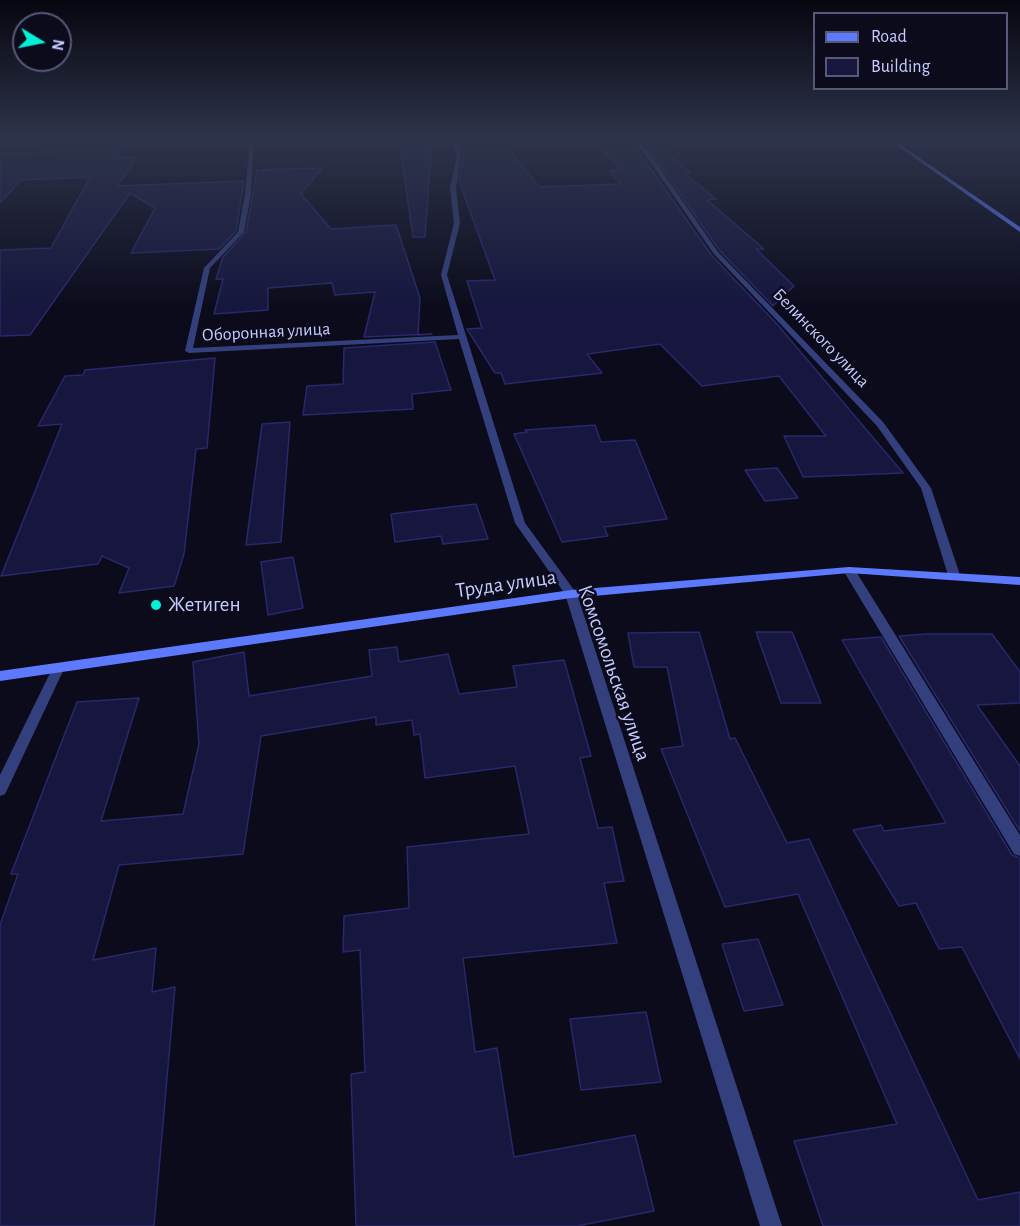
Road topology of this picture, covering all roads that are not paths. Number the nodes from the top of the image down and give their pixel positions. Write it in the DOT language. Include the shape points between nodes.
graph roads {
  1 [pos="248,196"];
  2 [pos="454,196"];
  3 [pos="676,196"];
  4 [pos="972,196"];
  5 [pos="1020,230"];
  6 [pos="464,337"];
  7 [pos="849,570"];
  8 [pos="954,575"];
  9 [pos="1020,581"];
  10 [pos="571,594"];
  11 [pos="58,669"];
  12 [pos="0,676"];
  13 [pos="0,790"];
  14 [pos="1020,849"];
  15 [pos="771,1226"];
  1 -- 6 [label="street, Оборонная улица" via="241,232 207,268 189,351"];
  2 -- 6 [label="street, Комсомольская улица" via="457,223 444,275"];
  3 -- 8 [label="street, Белинского улица" via="716,253 886,433 926,488"];
  4 -- 5 [label="street"];
  6 -- 10 [label="street, Комсомольская улица" via="520,523"];
  7 -- 8 [label="street, Труда улица"];
  7 -- 10 [label="street, Труда улица"];
  7 -- 14 [label="street"];
  8 -- 9 [label="street, Труда улица"];
  10 -- 11 [label="street, Труда улица"];
  10 -- 15 [label="street, Комсомольская улица"];
  11 -- 12 [label="street, Труда улица"];
  11 -- 13 [label="street"];
}
